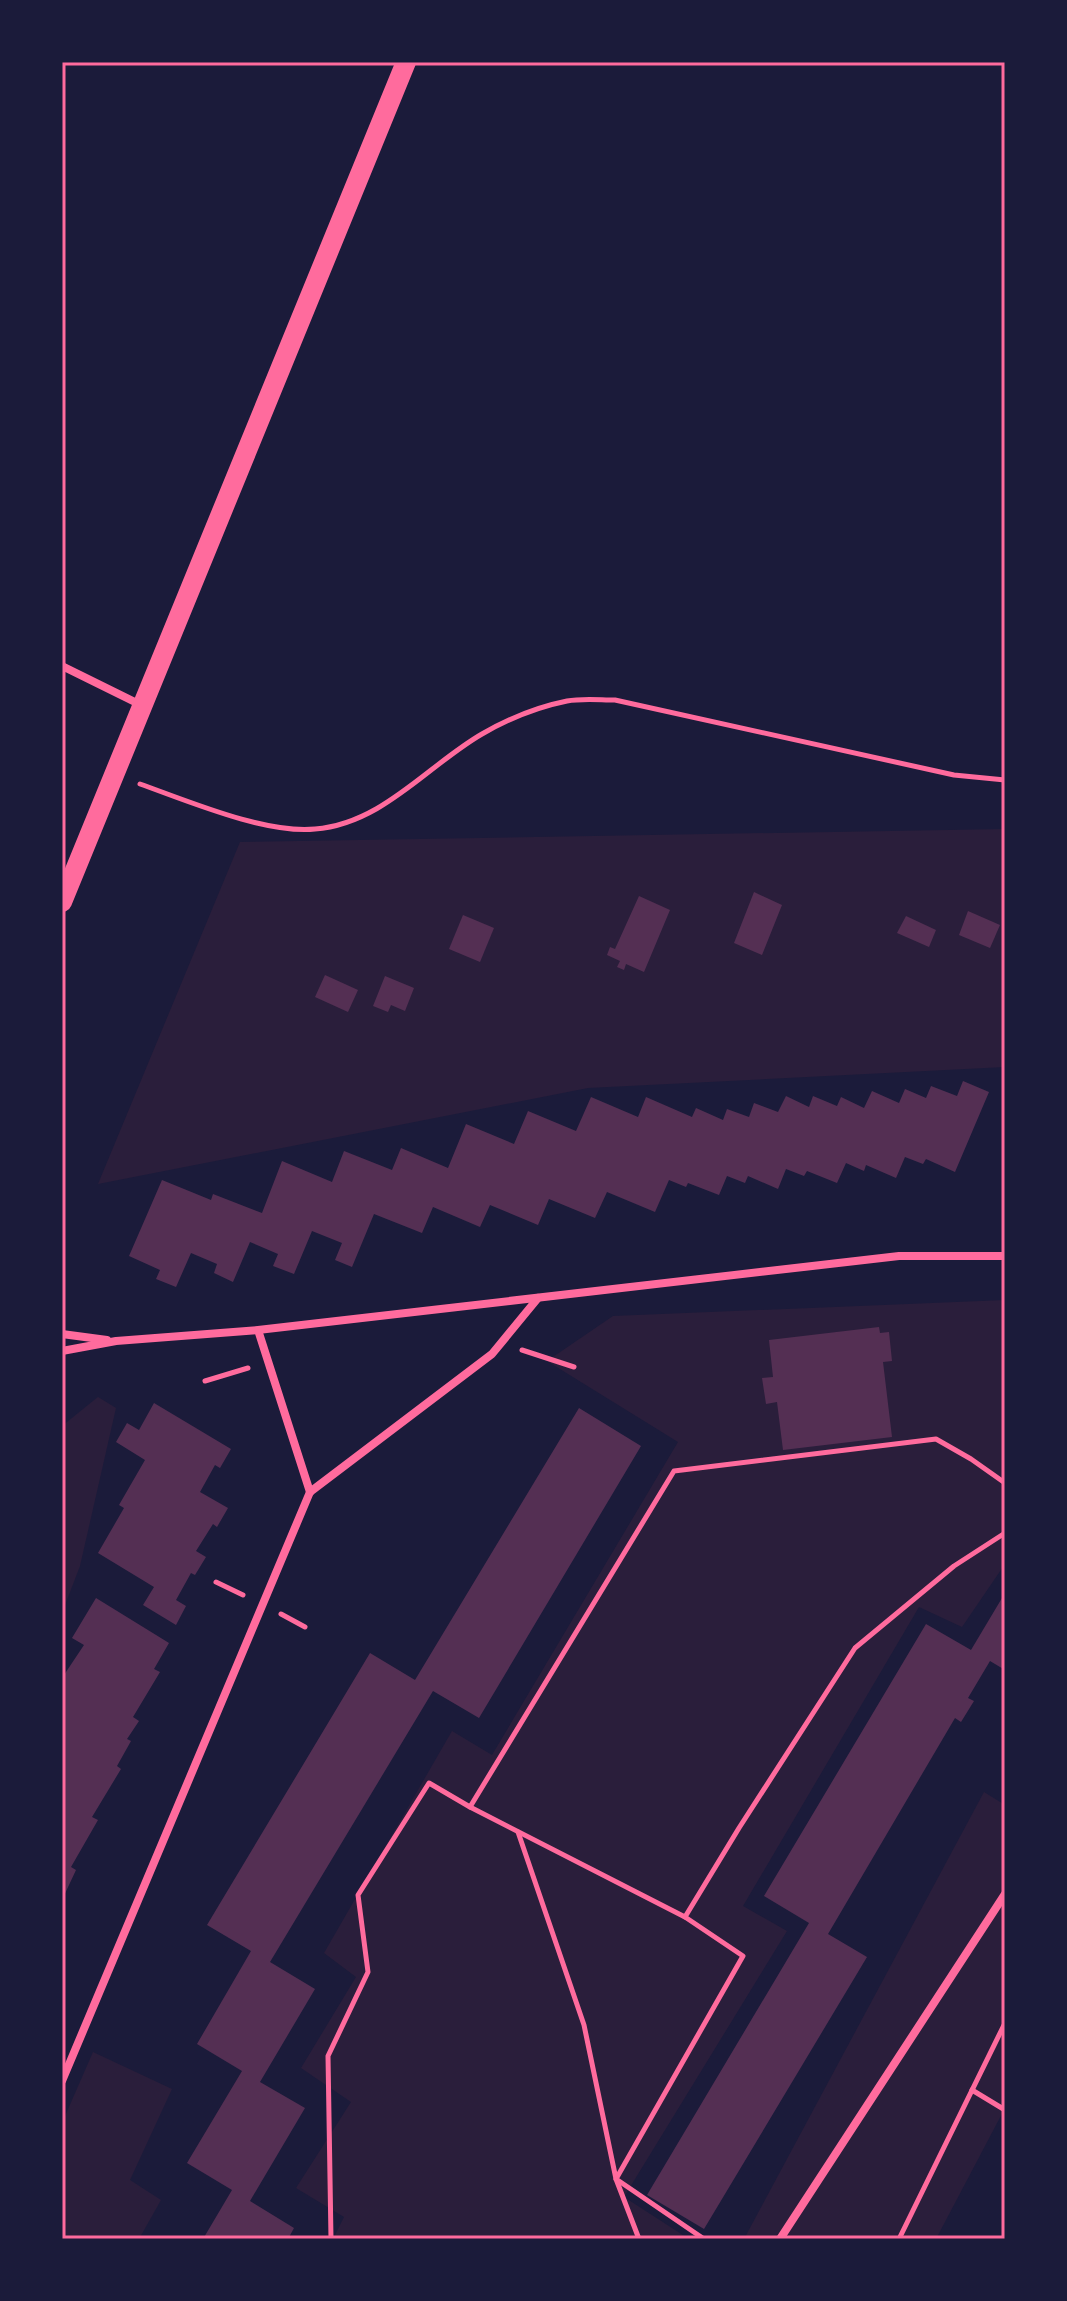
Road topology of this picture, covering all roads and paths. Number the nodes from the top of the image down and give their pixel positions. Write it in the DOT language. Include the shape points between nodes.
graph roads {
  1 [pos="406,62"];
  2 [pos="62,666"];
  3 [pos="141,706"];
  4 [pos="113,775"];
  5 [pos="1005,780"];
  6 [pos="62,902"];
  7 [pos="1005,1256"];
  8 [pos="538,1298"];
  9 [pos="258,1330"];
  10 [pos="62,1334"];
  11 [pos="116,1341"];
  12 [pos="62,1351"];
  13 [pos="1005,1483"];
  14 [pos="310,1492"];
  15 [pos="1005,1533"];
  16 [pos="470,1807"];
  17 [pos="518,1832"];
  18 [pos="1005,1894"];
  19 [pos="685,1917"];
  20 [pos="1005,2023"];
  21 [pos="62,2081"];
  22 [pos="972,2090"];
  23 [pos="1005,2110"];
  24 [pos="616,2179"];
  25 [pos="331,2239"];
  26 [pos="639,2239"];
  27 [pos="704,2239"];
  28 [pos="780,2239"];
  29 [pos="899,2239"];
  1 -- 3 [label="main road"];
  2 -- 3 [label="street"];
  3 -- 4 [label="main road"];
  4 -- 5 [label="path" via="274,826 314,830 341,825 381,806 480,735 518,716 569,700 615,700 954,775"];
  4 -- 6 [label="main road"];
  7 -- 8 [label="street" via="899,1256"];
  8 -- 9 [label="street"];
  8 -- 14 [label="street" via="492,1354"];
  9 -- 11 [label="street"];
  9 -- 14 [label="street"];
  10 -- 11 [label="street"];
  11 -- 12 [label="street"];
  13 -- 16 [label="path" via="936,1439 674,1471"];
  14 -- 21 [label="street"];
  15 -- 19 [label="path" via="954,1566 855,1648"];
  16 -- 17 [label="path"];
  16 -- 25 [label="path" via="429,1783 358,1895 368,1972 328,2056"];
  17 -- 19 [label="path"];
  17 -- 24 [label="path" via="584,2025"];
  18 -- 28 [label="street"];
  19 -- 24 [label="path" via="743,1956"];
  20 -- 22 [label="path"];
  22 -- 23 [label="path"];
  22 -- 29 [label="path"];
  24 -- 26 [label="path"];
  24 -- 27 [label="path"];
}
